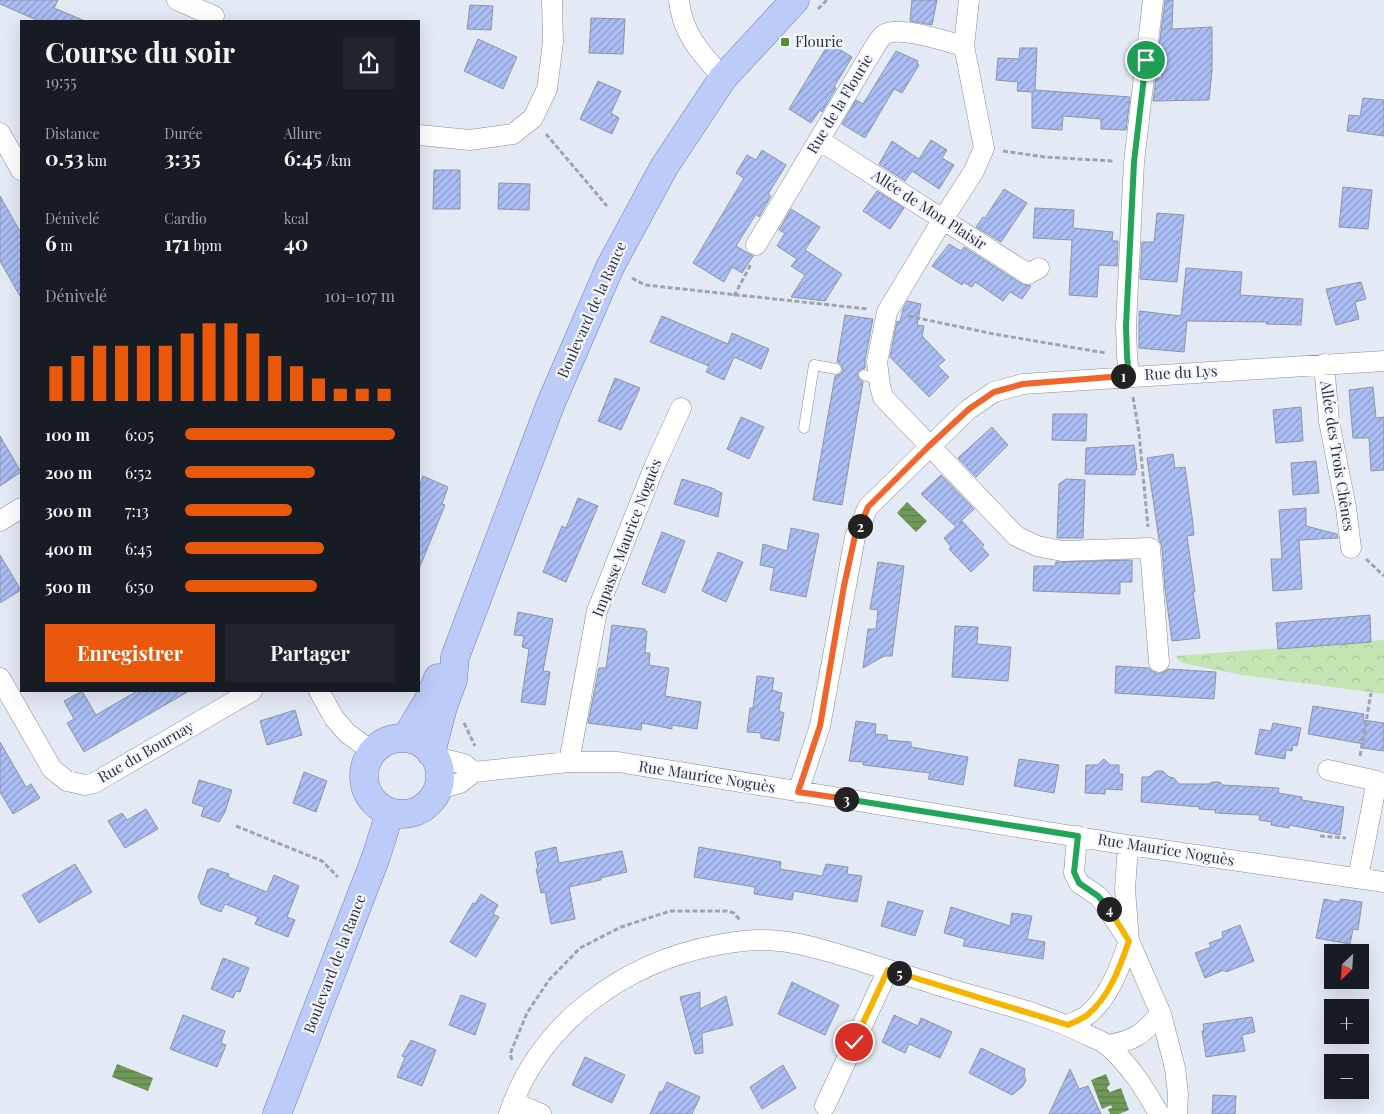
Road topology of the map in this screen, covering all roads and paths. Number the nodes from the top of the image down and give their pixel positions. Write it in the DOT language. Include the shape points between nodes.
graph roads {
  1 [pos="177,0"];
  2 [pos="552,0"];
  3 [pos="679,0"];
  4 [pos="827,0"];
  5 [pos="969,0"];
  6 [pos="1153,0"];
  7 [pos="804,7"];
  8 [pos="214,16"];
  9 [pos="964,46"];
  10 [pos="723,78"];
  11 [pos="533,118"];
  12 [pos="0,133"];
  13 [pos="420,136"];
  14 [pos="819,140"];
  15 [pos="984,148"];
  16 [pos="1134,162"];
  17 [pos="20,168"];
  18 [pos="607,206"];
  19 [pos="943,219"];
  20 [pos="756,245"];
  21 [pos="1039,268"];
  22 [pos="634,269"];
  23 [pos="630,278"];
  24 [pos="734,296"];
  25 [pos="1384,361"];
  26 [pos="1324,364"];
  27 [pos="836,369"];
  28 [pos="1129,376"];
  29 [pos="681,408"];
  30 [pos="804,428"];
  31 [pos="929,446"];
  32 [pos="20,509"];
  33 [pos="0,521"];
  34 [pos="1150,548"];
  35 [pos="1351,548"];
  36 [pos="454,658"];
  37 [pos="1159,662"];
  38 [pos="0,678"];
  39 [pos="250,692"];
  40 [pos="320,692"];
  41 [pos="1371,692"];
  42 [pos="406,738"];
  43 [pos="373,752"];
  44 [pos="433,755"];
  45 [pos="569,762"];
  46 [pos="1328,770"];
  47 [pos="474,772"];
  48 [pos="1357,777"];
  49 [pos="438,789"];
  50 [pos="798,792"];
  51 [pos="390,812"];
  52 [pos="236,826"];
  53 [pos="1078,836"];
  54 [pos="1320,836"];
  55 [pos="1340,838"];
  56 [pos="1128,844"];
  57 [pos="338,877"];
  58 [pos="1358,878"];
  59 [pos="1384,882"];
  60 [pos="1129,941"];
  61 [pos="888,970"];
  62 [pos="1161,1014"];
  63 [pos="1068,1025"];
  64 [pos="1107,1045"];
  65 [pos="825,1106"];
  66 [pos="511,1108"];
  67 [pos="277,1114"];
  68 [pos="541,1114"];
  69 [pos="1159,1114"];
  70 [pos="1177,1114"];
  1 -- 8 [label="street"];
  2 -- 11 [label="street" via="553,42 547,89"];
  3 -- 10 [label="street" via="684,24 698,50"];
  4 -- 7 [label="path"];
  5 -- 9 [label="street"];
  6 -- 16 [label="street"];
  7 -- 10 [label="main road, Boulevard de la Rance"];
  9 -- 14 [label="street, Rue de la Flourie" via="909,33 884,35 876,43"];
  9 -- 15 [label="street"];
  10 -- 36 [label="main road, Boulevard de la Rance" via="664,167 610,267 551,403"];
  11 -- 13 [label="street" via="513,134 470,140"];
  11 -- 18 [label="path"];
  12 -- 17 [label="street"];
  14 -- 19 [label="street, Allée de Mon Plaisir"];
  14 -- 20 [label="street, Rue de la Flourie"];
  15 -- 16 [label="path" via="1045,157"];
  15 -- 19 [label="street" via="974,171"];
  16 -- 28 [label="street" via="1126,326"];
  19 -- 21 [label="street, Allée de Mon Plaisir" via="1028,274"];
  19 -- 31 [label="street" via="888,312 872,377 883,398"];
  20 -- 24 [label="path" via="757,253"];
  22 -- 23 [label="path"];
  25 -- 26 [label="street, Rue du Lys"];
  26 -- 28 [label="street, Rue du Lys"];
  26 -- 35 [label="street, Allée des Trois Chênes" via="1329,422"];
  27 -- 30 [label="lane" via="814,365"];
  28 -- 31 [label="street, Rue du Lys" via="1023,384 994,392 969,409"];
  28 -- 34 [label="path" via="1139,433"];
  29 -- 45 [label="street, Impasse Maurice Noguès" via="597,611"];
  31 -- 34 [label="street" via="1016,536 1037,546 1062,551"];
  31 -- 50 [label="street, Rue du Lys" via="868,507 855,536 820,726"];
  32 -- 33 [label="street"];
  34 -- 37 [label="street"];
  36 -- 42 [label="main road, Boulevard de la Rance" via="439,674"];
  36 -- 44 [label="main road, Boulevard de la Rance" via="453,680 443,707"];
  38 -- 39 [label="street, Rue du Bournay" via="52,769 67,780 85,785 94,783"];
  40 -- 43 [label="street" via="347,733"];
  41 -- 48 [label="path"];
  42 -- 43 [label="main road" via="382,744"];
  42 -- 44 [label="main road" via="419,742"];
  43 -- 51 [label="main road" via="366,762 365,786 379,807"];
  44 -- 47 [label="street" via="464,764"];
  44 -- 49 [label="main road" via="440,772"];
  45 -- 47 [label="street, Rue Maurice Noguès"];
  45 -- 50 [label="street, Rue Maurice Noguès" via="618,762"];
  46 -- 48 [label="street"];
  47 -- 49 [label="street, Rue Maurice Noguès" via="460,783"];
  48 -- 58 [label="street" via="1377,781"];
  49 -- 51 [label="main road" via="424,807 402,814"];
  50 -- 53 [label="street, Rue Maurice Noguès"];
  51 -- 67 [label="main road, Boulevard de la Rance" via="376,857"];
  52 -- 57 [label="path" via="322,861"];
  53 -- 56 [label="street, Rue Maurice Noguès"];
  53 -- 60 [label="street" via="1074,872 1079,883 1098,896"];
  54 -- 55 [label="path"];
  56 -- 58 [label="street, Rue Maurice Noguès"];
  56 -- 60 [label="street" via="1125,889"];
  58 -- 59 [label="street, Rue Maurice Noguès"];
  60 -- 62 [label="street"];
  60 -- 63 [label="street" via="1112,984 1099,1002 1086,1016"];
  61 -- 63 [label="street"];
  61 -- 65 [label="street"];
  61 -- 66 [label="street" via="778,940 731,942 648,965 592,1000 562,1027 521,1084"];
  62 -- 64 [label="street" via="1144,1031 1126,1042"];
  62 -- 70 [label="street" via="1175,1068"];
  63 -- 64 [label="street"];
  64 -- 69 [label="street" via="1141,1083"];
  66 -- 68 [label="street"];
}
